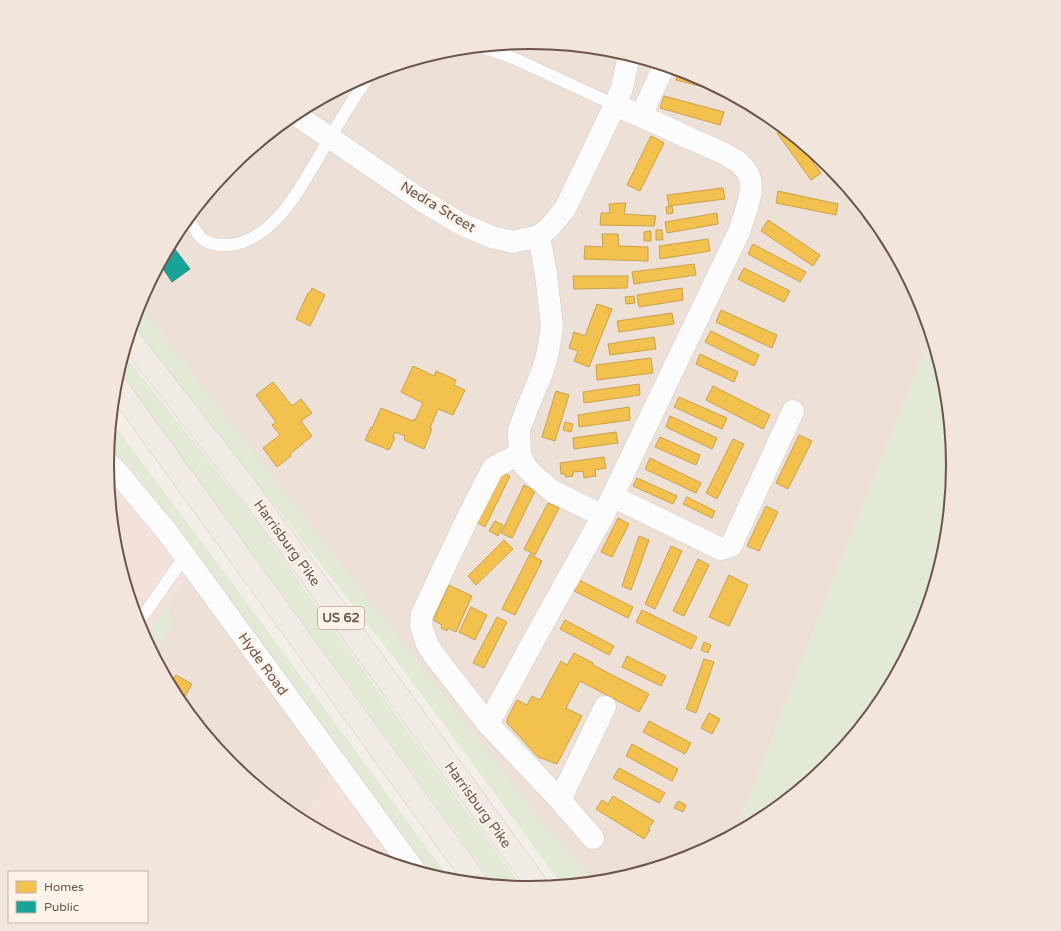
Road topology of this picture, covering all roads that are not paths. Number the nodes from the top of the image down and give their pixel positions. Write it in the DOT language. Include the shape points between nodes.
graph roads {
  1 [pos="493,51"];
  2 [pos="628,61"];
  3 [pos="662,70"];
  4 [pos="363,84"];
  5 [pos="615,105"];
  6 [pos="642,116"];
  7 [pos="301,118"];
  8 [pos="329,138"];
  9 [pos="191,224"];
  10 [pos="539,236"];
  11 [pos="133,343"];
  12 [pos="121,392"];
  13 [pos="793,411"];
  14 [pos="520,454"];
  15 [pos="114,470"];
  16 [pos="612,496"];
  17 [pos="603,516"];
  18 [pos="185,556"];
  19 [pos="143,616"];
  20 [pos="605,707"];
  21 [pos="488,724"];
  22 [pos="560,800"];
  23 [pos="593,838"];
  24 [pos="404,862"];
  25 [pos="473,878"];
  26 [pos="534,882"];
  1 -- 5 [label="lane"];
  2 -- 5 [label="street, Nedra Street" via="622,88"];
  3 -- 6 [label="street"];
  4 -- 8 [label="lane"];
  5 -- 6 [label="street"];
  5 -- 10 [label="street, Nedra Street" via="565,209"];
  6 -- 16 [label="street" via="737,161 748,174 751,188 739,232"];
  7 -- 8 [label="street, Nedra Street"];
  8 -- 9 [label="lane" via="288,206 255,237 236,244 213,244 203,240"];
  8 -- 10 [label="street, Nedra Street" via="461,224 492,237 513,242"];
  10 -- 14 [label="street" via="552,327 542,373 518,430"];
  11 -- 26 [label="main road, Harrisburg Pike / US 62" via="251,494"];
  12 -- 25 [label="main road, US 62"];
  13 -- 16 [label="street" via="731,546 721,549"];
  14 -- 17 [label="street" via="525,466 552,491"];
  14 -- 21 [label="street" via="493,468 422,614 420,626 434,656"];
  15 -- 18 [label="street, Hyde Road"];
  16 -- 17 [label="street"];
  17 -- 21 [label="street"];
  18 -- 19 [label="lane"];
  18 -- 24 [label="street, Hyde Road"];
  20 -- 22 [label="street"];
  21 -- 22 [label="street"];
  22 -- 23 [label="street"];
}
